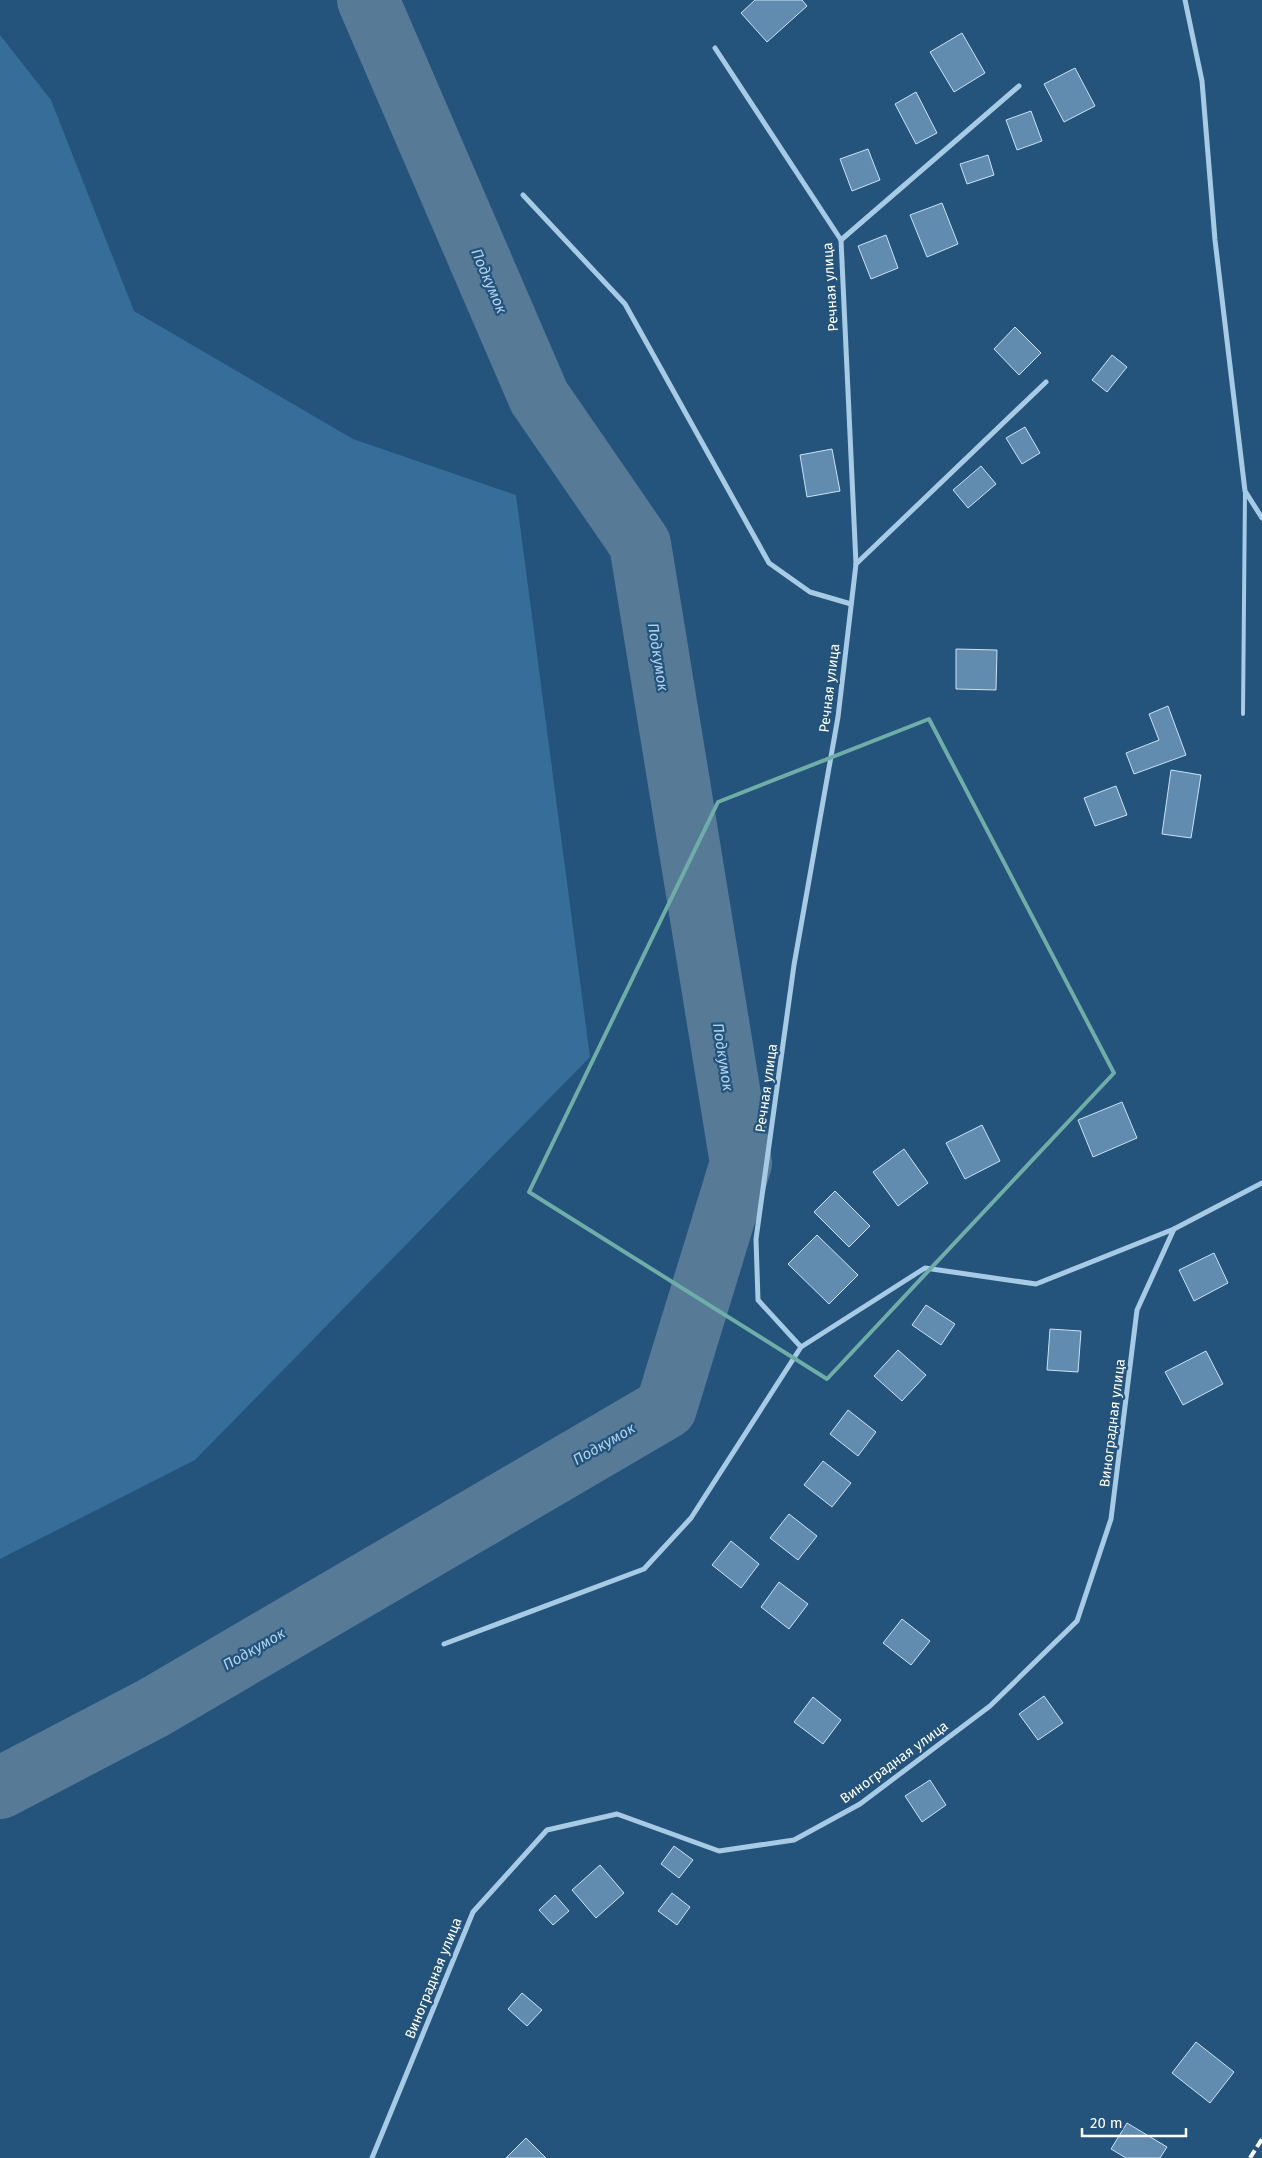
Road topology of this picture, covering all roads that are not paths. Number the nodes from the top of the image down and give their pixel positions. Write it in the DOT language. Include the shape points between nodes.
graph roads {
  1 [pos="1184,0"];
  2 [pos="714,48"];
  3 [pos="1019,86"];
  4 [pos="522,195"];
  5 [pos="841,240"];
  6 [pos="1046,382"];
  7 [pos="1245,491"];
  8 [pos="1262,518"];
  9 [pos="856,564"];
  10 [pos="851,604"];
  11 [pos="1243,714"];
  12 [pos="1262,1182"];
  13 [pos="1174,1229"];
  14 [pos="801,1347"];
  15 [pos="444,1644"];
  16 [pos="372,2158"];
  1 -- 7 [label="street" via="1202,81 1215,240"];
  2 -- 5 [label="street, Речная улица"];
  3 -- 5 [label="street"];
  4 -- 10 [label="street" via="625,304 769,564 810,592"];
  5 -- 9 [label="street, Речная улица"];
  6 -- 9 [label="street"];
  7 -- 8 [label="street"];
  7 -- 11 [label="lane"];
  9 -- 10 [label="street, Речная улица"];
  10 -- 14 [label="street, Речная улица" via="838,717 794,965 756,1238 758,1300"];
  12 -- 13 [label="street"];
  13 -- 14 [label="street" via="1036,1284 925,1268"];
  13 -- 16 [label="street, Виноградная улица" via="1137,1310 1111,1519 1077,1621 990,1706 860,1804 794,1840 719,1851 618,1814 547,1830 473,1912"];
  14 -- 15 [label="street" via="691,1518 644,1569"];
}
